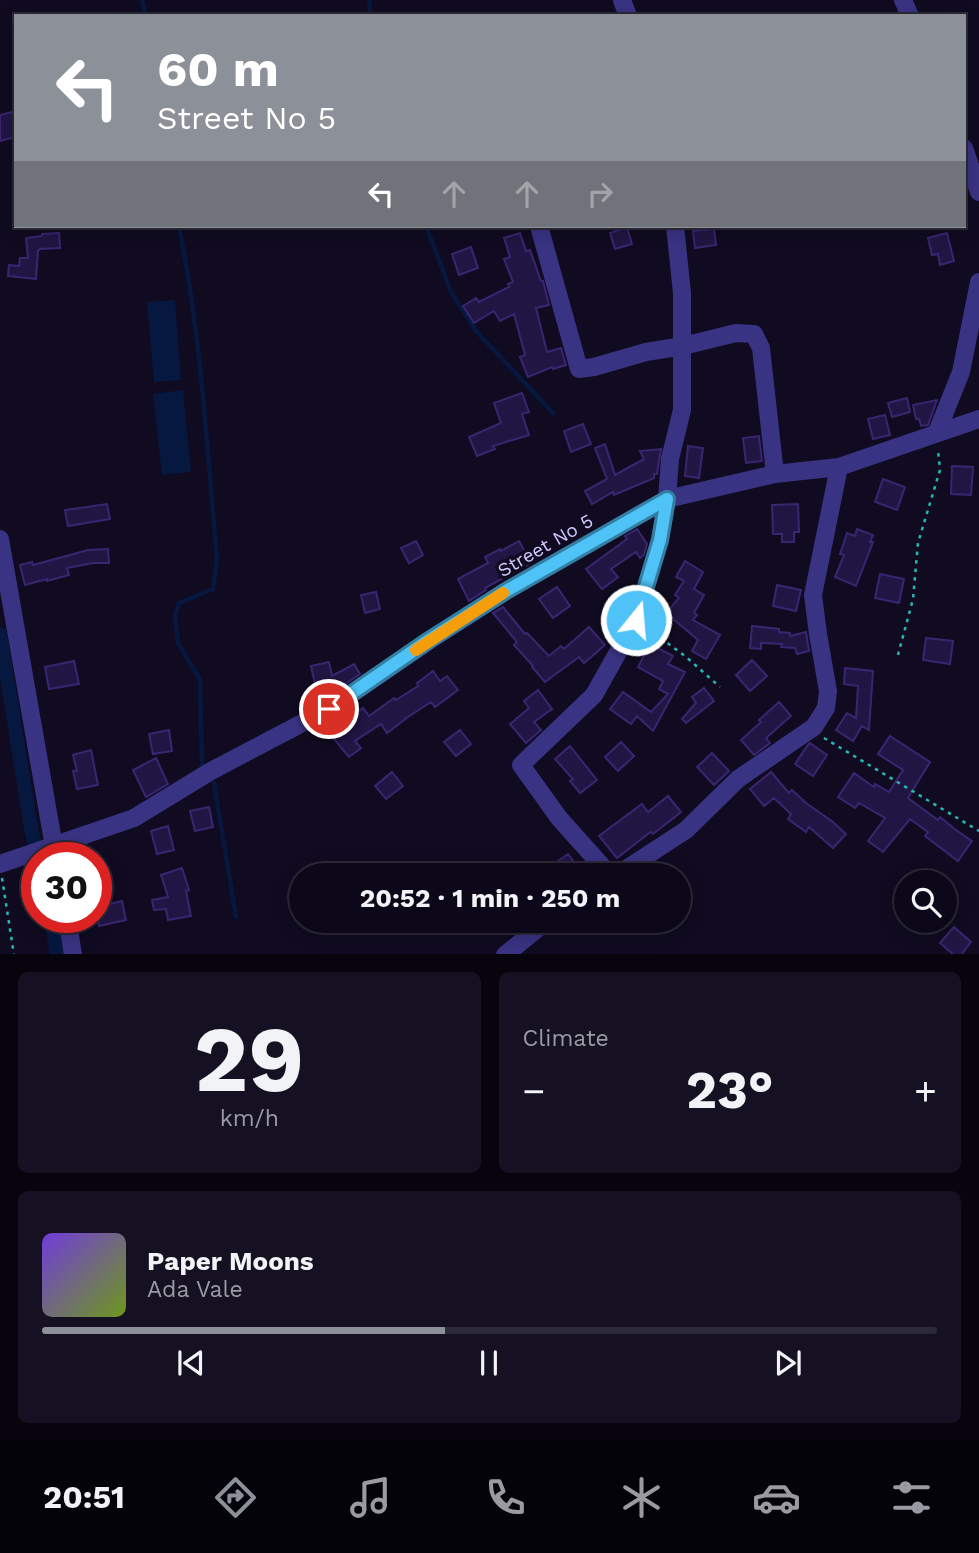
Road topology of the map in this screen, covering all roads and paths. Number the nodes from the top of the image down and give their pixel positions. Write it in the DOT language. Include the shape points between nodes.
graph roads {
  1 [pos="966,154"];
  2 [pos="979,192"];
  3 [pos="540,228"];
  4 [pos="675,228"];
  5 [pos="979,282"];
  6 [pos="682,346"];
  7 [pos="979,419"];
  8 [pos="937,432"];
  9 [pos="839,467"];
  10 [pos="775,474"];
  11 [pos="667,499"];
  12 [pos="0,539"];
  13 [pos="636,620"];
  14 [pos="898,655"];
  15 [pos="720,687"];
  16 [pos="809,729"];
  17 [pos="979,831"];
  18 [pos="51,842"];
  19 [pos="72,842"];
  20 [pos="599,863"];
  21 [pos="635,863"];
  22 [pos="6,867"];
  23 [pos="69,933"];
  24 [pos="532,933"];
  25 [pos="14,954"];
  26 [pos="73,954"];
  27 [pos="505,954"];
  1 -- 2 [label="street"];
  3 -- 6 [label="street" via="579,369"];
  4 -- 6 [label="street"];
  5 -- 8 [label="street" via="961,372"];
  6 -- 10 [label="street" via="736,332 754,334 761,348"];
  6 -- 11 [label="street" via="682,410 670,459"];
  7 -- 8 [label="street, Street No 5"];
  8 -- 9 [label="street, Street No 5"];
  8 -- 14 [label="path" via="940,470 918,544 913,599"];
  9 -- 10 [label="street, Street No 5"];
  9 -- 16 [label="street" via="813,595 828,691 826,708"];
  10 -- 11 [label="street, Street No 5"];
  11 -- 13 [label="street"];
  11 -- 19 [label="street, Street No 5" via="506,591 329,709 134,818"];
  12 -- 18 [label="street"];
  13 -- 15 [label="path"];
  13 -- 20 [label="street" via="594,695 521,765"];
  16 -- 17 [label="path"];
  16 -- 21 [label="street" via="738,779 686,830"];
  22 -- 25 [label="path"];
  23 -- 26 [label="street"];
  24 -- 27 [label="street"];
}
